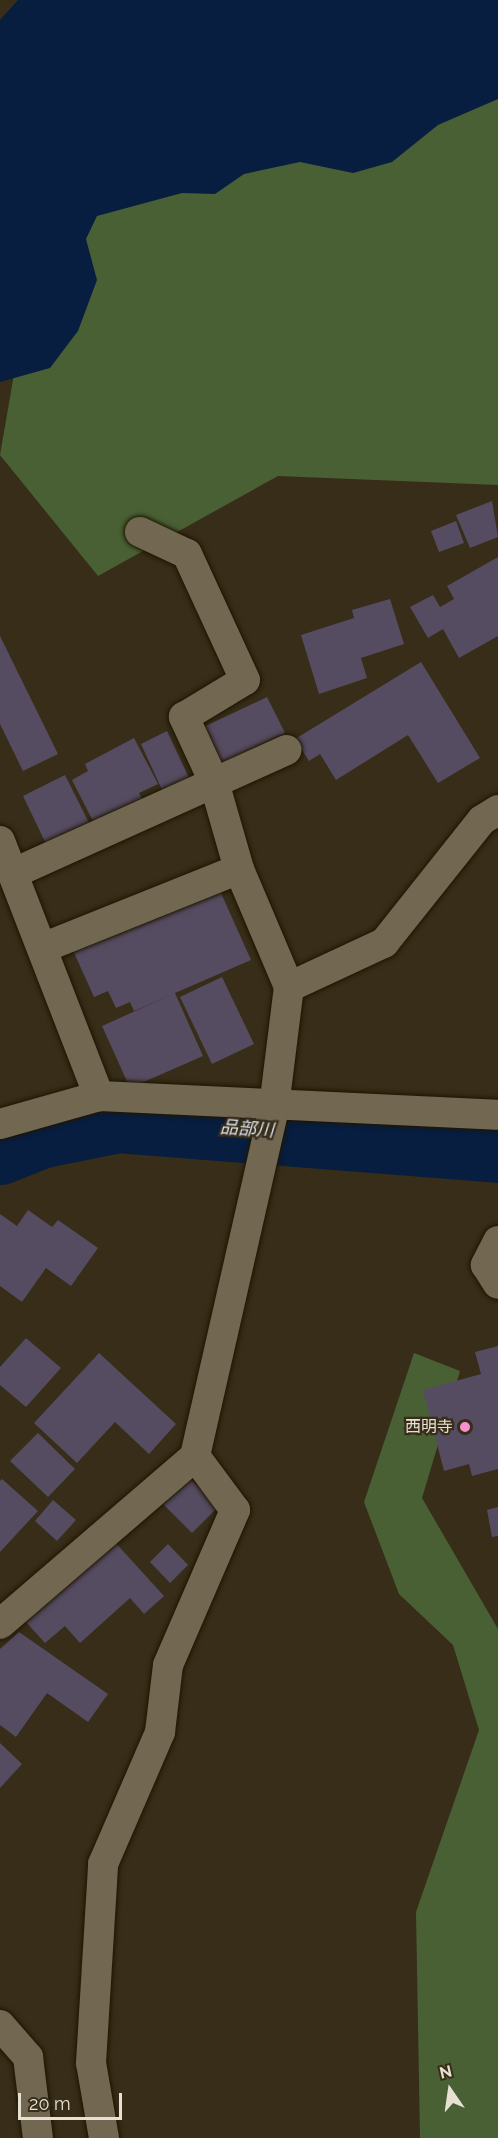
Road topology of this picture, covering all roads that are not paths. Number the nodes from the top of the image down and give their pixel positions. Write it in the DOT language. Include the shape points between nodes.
graph roads {
  1 [pos="140,532"];
  2 [pos="287,750"];
  3 [pos="214,782"];
  4 [pos="498,810"];
  5 [pos="0,842"];
  6 [pos="239,869"];
  7 [pos="14,873"];
  8 [pos="45,947"];
  9 [pos="289,987"];
  10 [pos="99,1096"];
  11 [pos="274,1107"];
  12 [pos="498,1115"];
  13 [pos="0,1124"];
  14 [pos="498,1241"];
  15 [pos="498,1284"];
  16 [pos="195,1456"];
  17 [pos="0,1624"];
  18 [pos="0,2025"];
  19 [pos="38,2138"];
  20 [pos="104,2138"];
  1 -- 3 [label="street" via="187,554 245,680 199,703 184,717"];
  2 -- 3 [label="street"];
  3 -- 6 [label="street"];
  3 -- 7 [label="street"];
  4 -- 9 [label="street" via="482,820 384,944"];
  5 -- 7 [label="street"];
  6 -- 8 [label="street"];
  6 -- 9 [label="street"];
  7 -- 8 [label="street"];
  8 -- 10 [label="street"];
  9 -- 11 [label="street"];
  10 -- 11 [label="street"];
  10 -- 13 [label="street"];
  11 -- 12 [label="street"];
  11 -- 16 [label="street"];
  14 -- 15 [label="street" via="486,1265"];
  16 -- 17 [label="street"];
  16 -- 20 [label="street" via="235,1510 168,1665 160,1732 103,1864 91,2063"];
  18 -- 19 [label="street" via="28,2057"];
}
